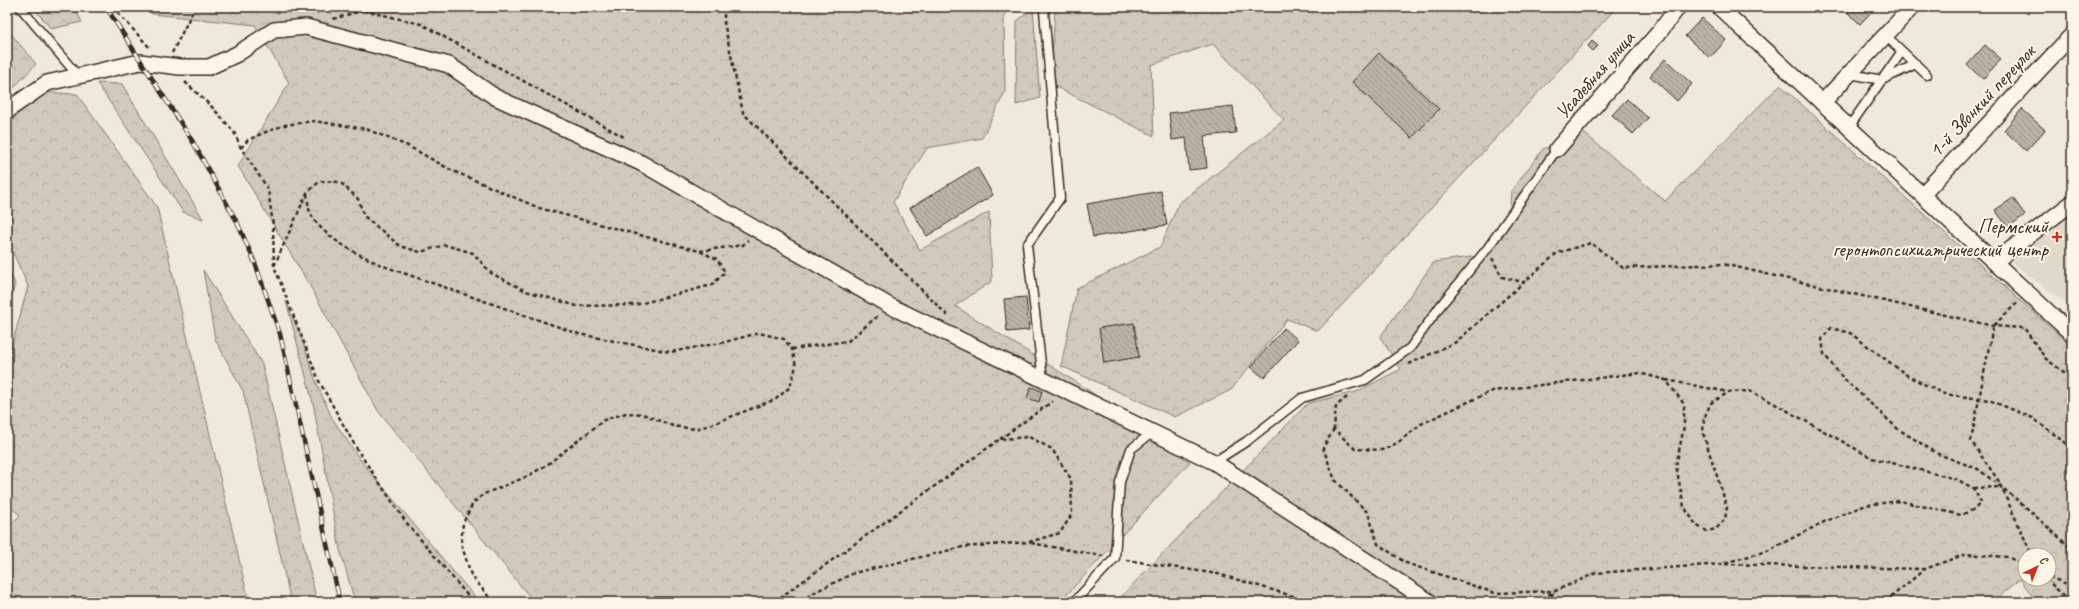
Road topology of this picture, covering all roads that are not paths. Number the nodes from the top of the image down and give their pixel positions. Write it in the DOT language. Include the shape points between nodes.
graph roads {
  1 [pos="20,7"];
  2 [pos="1047,7"];
  3 [pos="1678,7"];
  4 [pos="1719,7"];
  5 [pos="1912,7"];
  6 [pos="1886,35"];
  7 [pos="2072,35"];
  8 [pos="1902,51"];
  9 [pos="1916,64"];
  10 [pos="1850,74"];
  11 [pos="1928,75"];
  12 [pos="78,76"];
  13 [pos="1882,80"];
  14 [pos="1822,103"];
  15 [pos="7,112"];
  16 [pos="1849,127"];
  17 [pos="1557,149"];
  18 [pos="1922,195"];
  19 [pos="2072,203"];
  20 [pos="1994,262"];
  21 [pos="2072,334"];
  22 [pos="1043,380"];
  23 [pos="1153,432"];
  24 [pos="1214,462"];
  25 [pos="1074,602"];
  26 [pos="1430,602"];
  1 -- 12 [label="lane"];
  2 -- 22 [label="lane" via="1044,10 1060,198 1028,245"];
  3 -- 17 [label="street, Усадебная улица"];
  4 -- 14 [label="street"];
  5 -- 6 [label="street"];
  6 -- 8 [label="lane"];
  6 -- 10 [label="street"];
  7 -- 18 [label="street, 1-й Звонкий переулок"];
  8 -- 9 [label="lane"];
  8 -- 13 [label="lane"];
  9 -- 11 [label="lane"];
  9 -- 13 [label="lane"];
  10 -- 13 [label="lane"];
  10 -- 14 [label="street"];
  12 -- 15 [label="street" via="47,83"];
  12 -- 22 [label="street" via="140,62 166,66 209,67 238,54 274,30 306,27 450,65 495,97 641,163 890,306"];
  13 -- 16 [label="lane"];
  14 -- 16 [label="street"];
  16 -- 18 [label="street"];
  17 -- 24 [label="lane" via="1487,249 1441,304 1410,348 1365,380 1302,398 1247,441"];
  18 -- 20 [label="street"];
  19 -- 20 [label="street"];
  20 -- 21 [label="street"];
  22 -- 23 [label="street"];
  23 -- 24 [label="street"];
  23 -- 25 [label="lane" via="1131,449 1120,482 1115,558"];
  24 -- 26 [label="street"];
}
